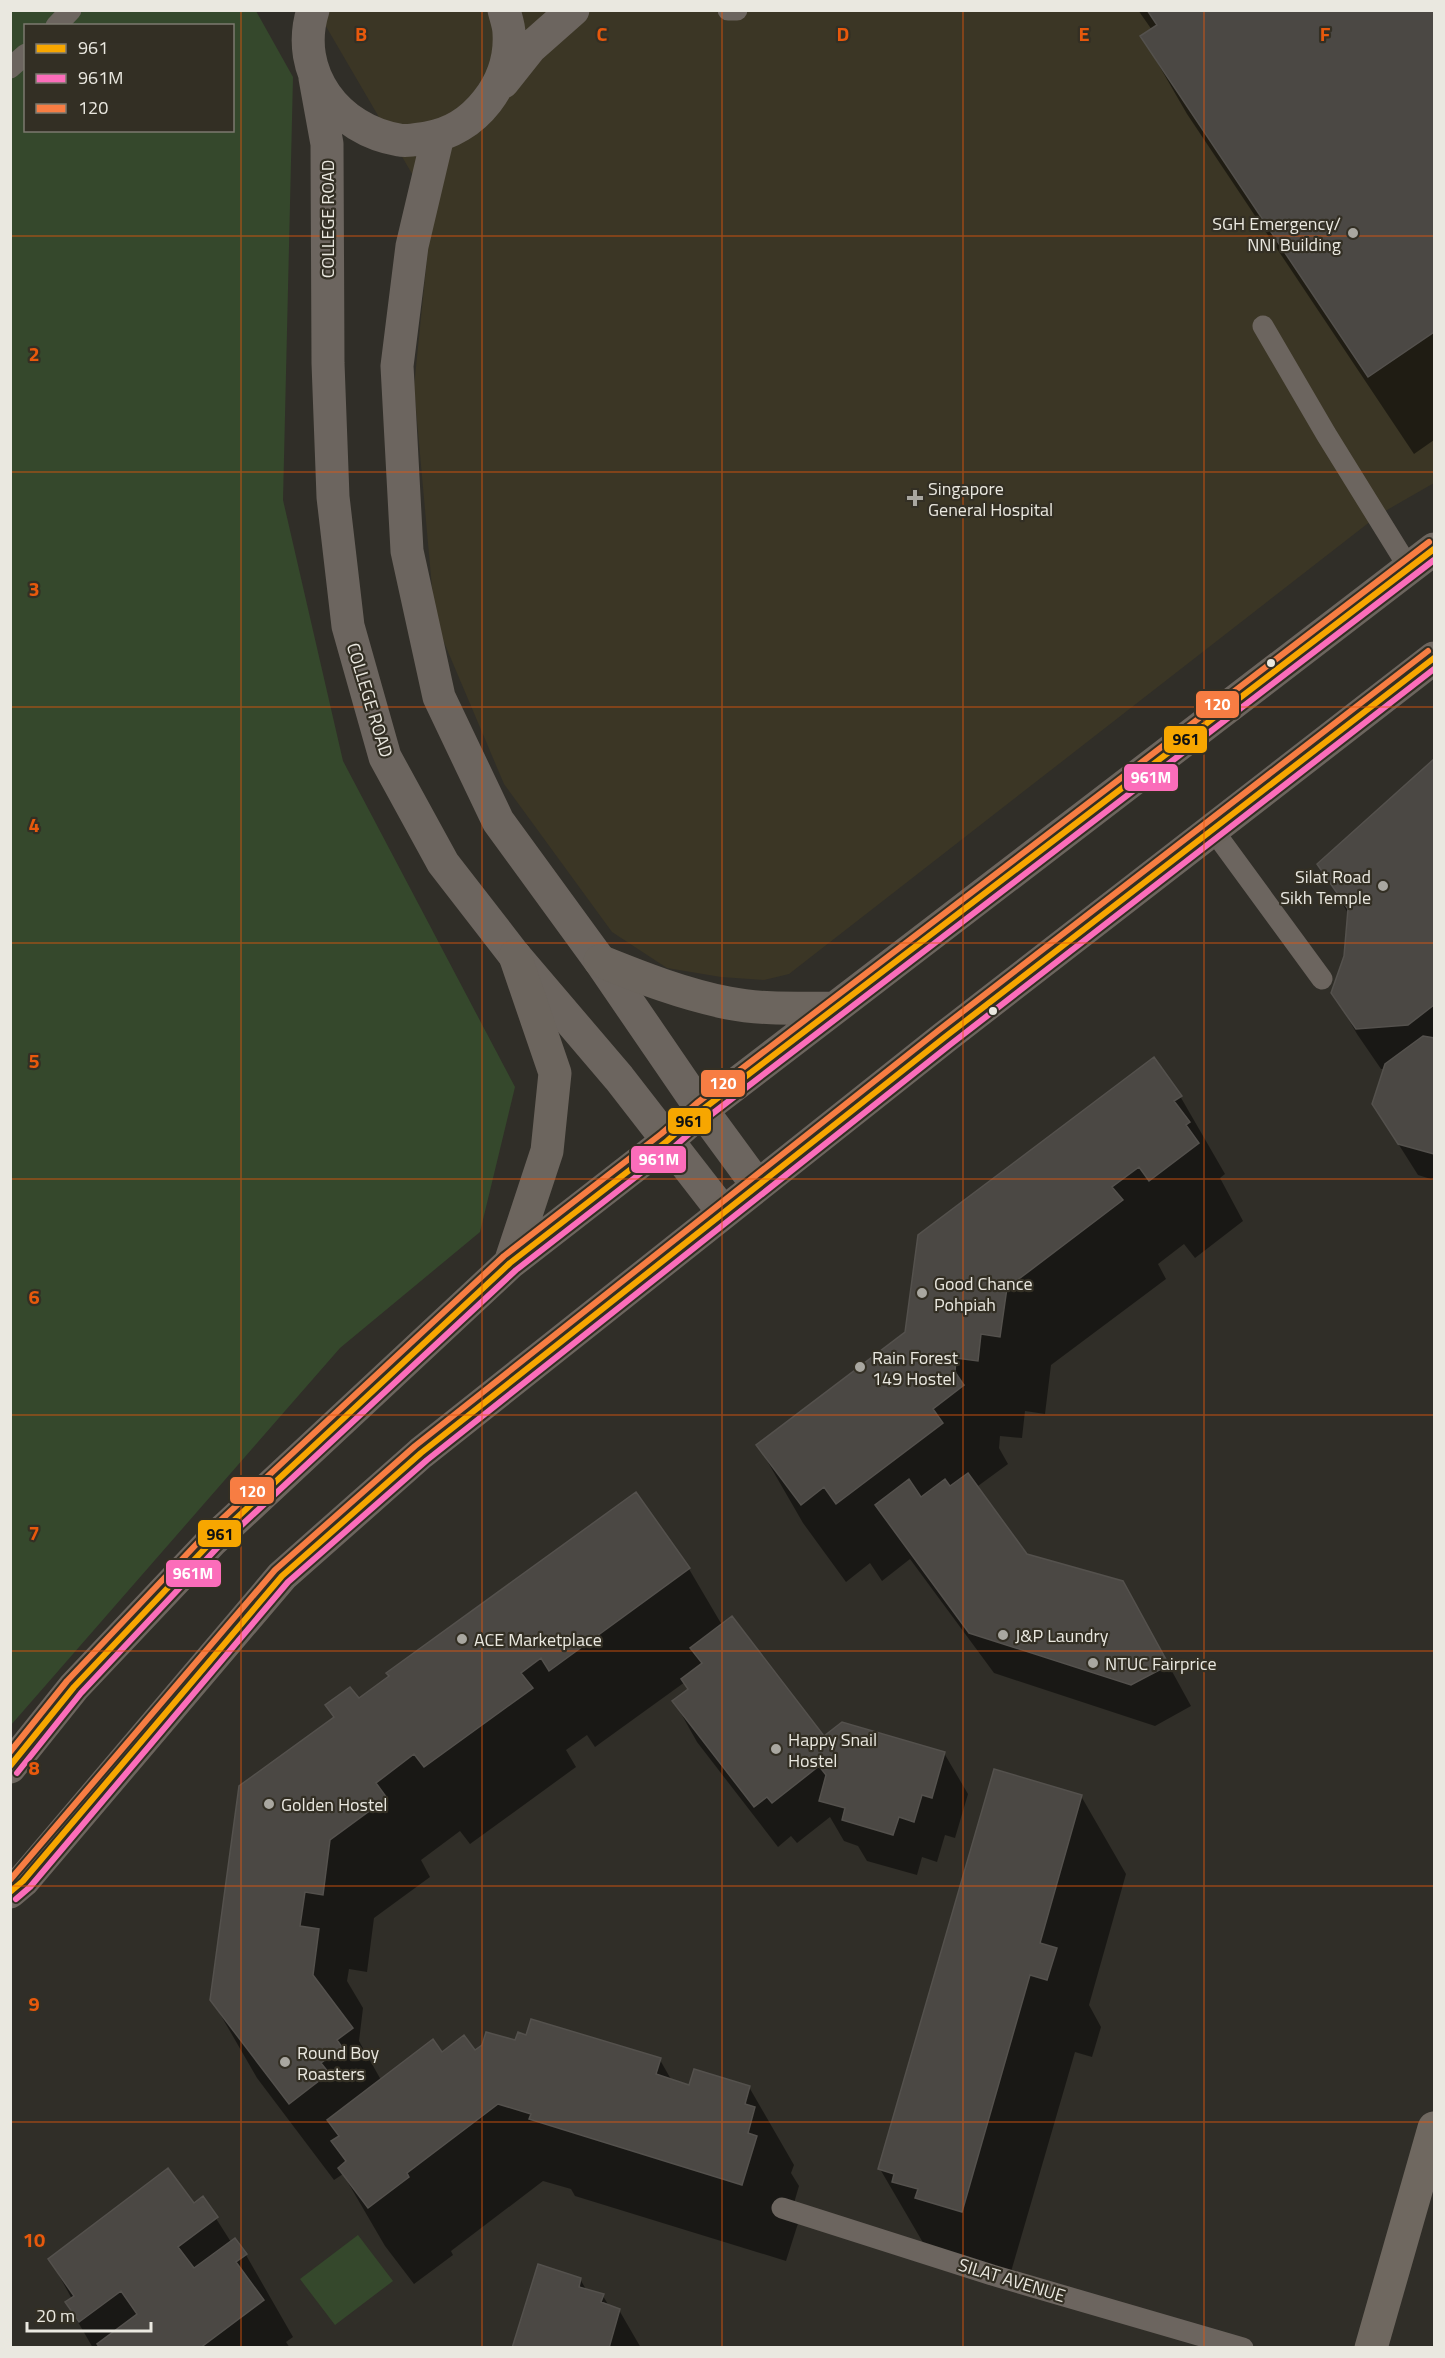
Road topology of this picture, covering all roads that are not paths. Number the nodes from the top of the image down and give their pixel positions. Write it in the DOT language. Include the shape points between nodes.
graph roads {
  1 [pos="71,10"];
  2 [pos="504,10"];
  3 [pos="573,10"];
  4 [pos="728,10"];
  5 [pos="737,10"];
  6 [pos="312,11"];
  7 [pos="58,24"];
  8 [pos="24,56"];
  9 [pos="10,68"];
  10 [pos="315,78"];
  11 [pos="494,93"];
  12 [pos="438,136"];
  13 [pos="1263,326"];
  14 [pos="1434,549"];
  15 [pos="1408,568"];
  16 [pos="1434,658"];
  17 [pos="1213,830"];
  18 [pos="515,956"];
  19 [pos="600,961"];
  20 [pos="1322,979"];
  21 [pos="835,1008"];
  22 [pos="702,1110"];
  23 [pos="667,1141"];
  24 [pos="757,1185"];
  25 [pos="723,1212"];
  26 [pos="510,1263"];
  27 [pos="11,1767"];
  28 [pos="10,1892"];
  29 [pos="1434,2128"];
  30 [pos="782,2208"];
  31 [pos="1243,2348"];
  32 [pos="1371,2348"];
  1 -- 7 [label="lane"];
  2 -- 11 [label="street" via="509,33 506,64"];
  3 -- 11 [label="street" via="530,48"];
  4 -- 5 [label="lane"];
  6 -- 10 [label="street, COLLEGE ROAD" via="308,46"];
  8 -- 9 [label="lane"];
  10 -- 12 [label="street" via="335,109 366,131 402,141"];
  10 -- 18 [label="street, COLLEGE ROAD" via="327,144 333,497 348,626 385,757 443,863"];
  11 -- 12 [label="street" via="470,120"];
  12 -- 19 [label="street" via="412,246 397,366 407,551 439,697 498,821"];
  13 -- 15 [label="lane"];
  14 -- 15 [label="main road"];
  15 -- 21 [label="main road"];
  16 -- 17 [label="main road"];
  17 -- 20 [label="lane"];
  17 -- 24 [label="main road"];
  18 -- 23 [label="street, COLLEGE ROAD"];
  18 -- 26 [label="main road" via="555,1073 547,1151"];
  19 -- 21 [label="main road" via="659,985 729,1003"];
  19 -- 22 [label="street"];
  21 -- 22 [label="main road"];
  22 -- 23 [label="main road"];
  22 -- 24 [label="street"];
  23 -- 25 [label="street, COLLEGE ROAD"];
  23 -- 26 [label="main road"];
  24 -- 25 [label="main road"];
  25 -- 28 [label="main road" via="421,1453 282,1576"];
  26 -- 27 [label="main road" via="212,1541 74,1687"];
  29 -- 32 [label="main road"];
  30 -- 31 [label="lane, SILAT AVENUE" via="992,2275"];
}
